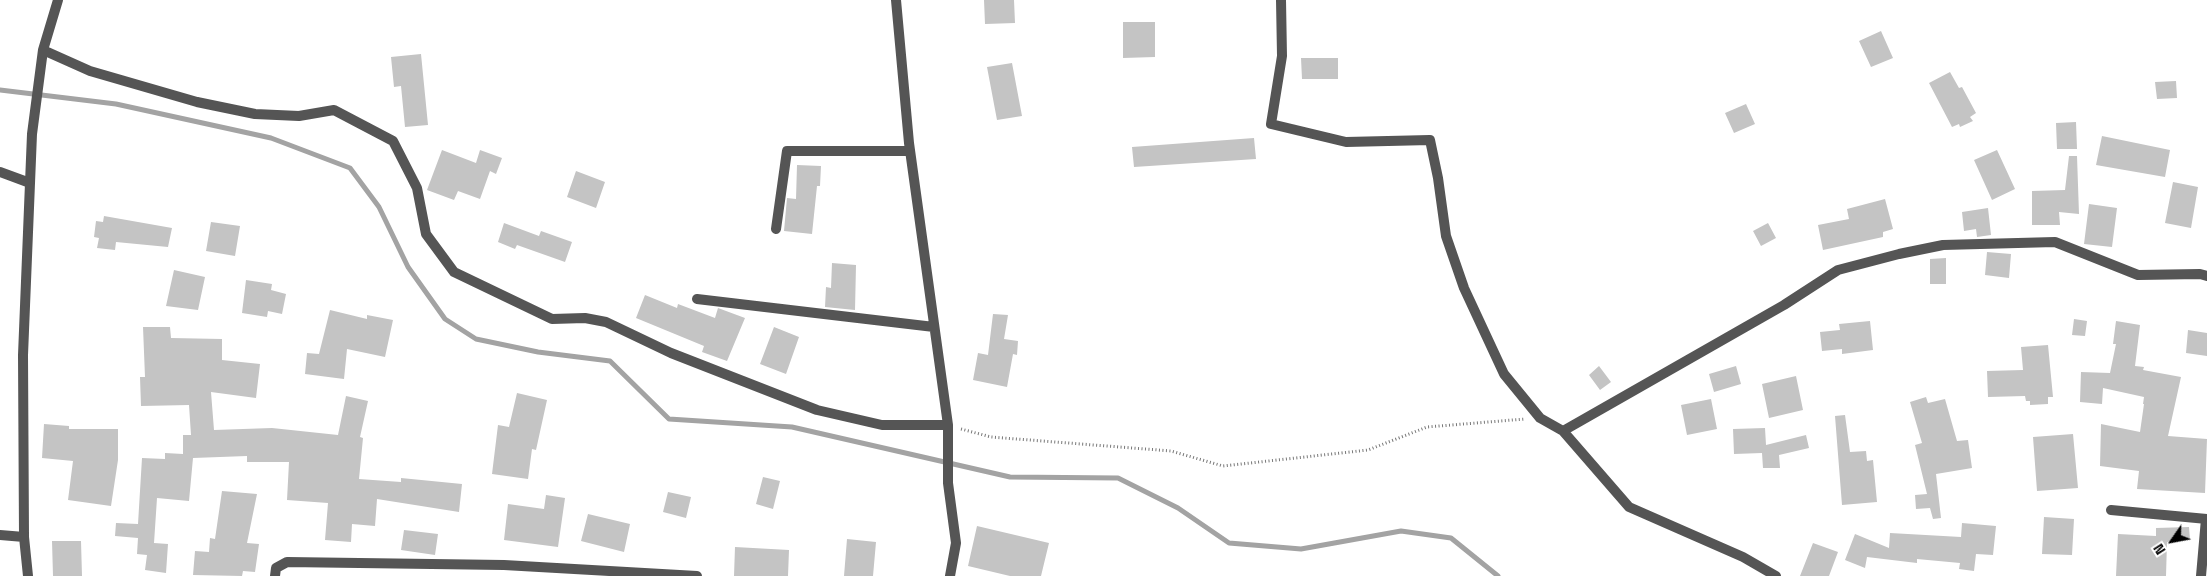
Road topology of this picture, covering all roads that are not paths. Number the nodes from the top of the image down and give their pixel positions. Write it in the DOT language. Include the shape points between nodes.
graph roads {
  1 [pos="58,0"];
  2 [pos="896,0"];
  3 [pos="1281,0"];
  4 [pos="43,50"];
  5 [pos="910,151"];
  6 [pos="0,172"];
  7 [pos="30,183"];
  8 [pos="776,229"];
  9 [pos="2207,276"];
  10 [pos="697,299"];
  11 [pos="934,327"];
  12 [pos="948,425"];
  13 [pos="1563,431"];
  14 [pos="2111,510"];
  15 [pos="2207,519"];
  16 [pos="0,535"];
  17 [pos="24,537"];
  18 [pos="28,576"];
  19 [pos="275,576"];
  20 [pos="697,576"];
  21 [pos="950,576"];
  22 [pos="1776,576"];
  23 [pos="2201,576"];
  1 -- 4 [label="street"];
  2 -- 5 [label="street"];
  3 -- 13 [label="street" via="1282,56 1271,124 1346,142 1430,140 1446,236 1464,288 1504,374 1540,418"];
  4 -- 7 [label="street" via="32,134"];
  4 -- 12 [label="street" via="90,71 197,102 255,114 299,116 334,110 393,141 418,188 426,234 454,272 552,319 585,318 606,322 672,353 817,410 882,425"];
  5 -- 8 [label="street" via="786,150"];
  5 -- 11 [label="street"];
  6 -- 7 [label="street"];
  7 -- 17 [label="street" via="23,355"];
  9 -- 13 [label="street" via="2138,275 2055,242 1943,245 1899,254 1838,270"];
  10 -- 11 [label="street"];
  11 -- 12 [label="street"];
  12 -- 21 [label="street" via="948,483 956,543"];
  13 -- 22 [label="street" via="1629,507 1743,557"];
  14 -- 15 [label="street"];
  15 -- 23 [label="street"];
  16 -- 17 [label="street"];
  17 -- 18 [label="street"];
  19 -- 20 [label="street" via="276,568 287,562 504,565"];
}
